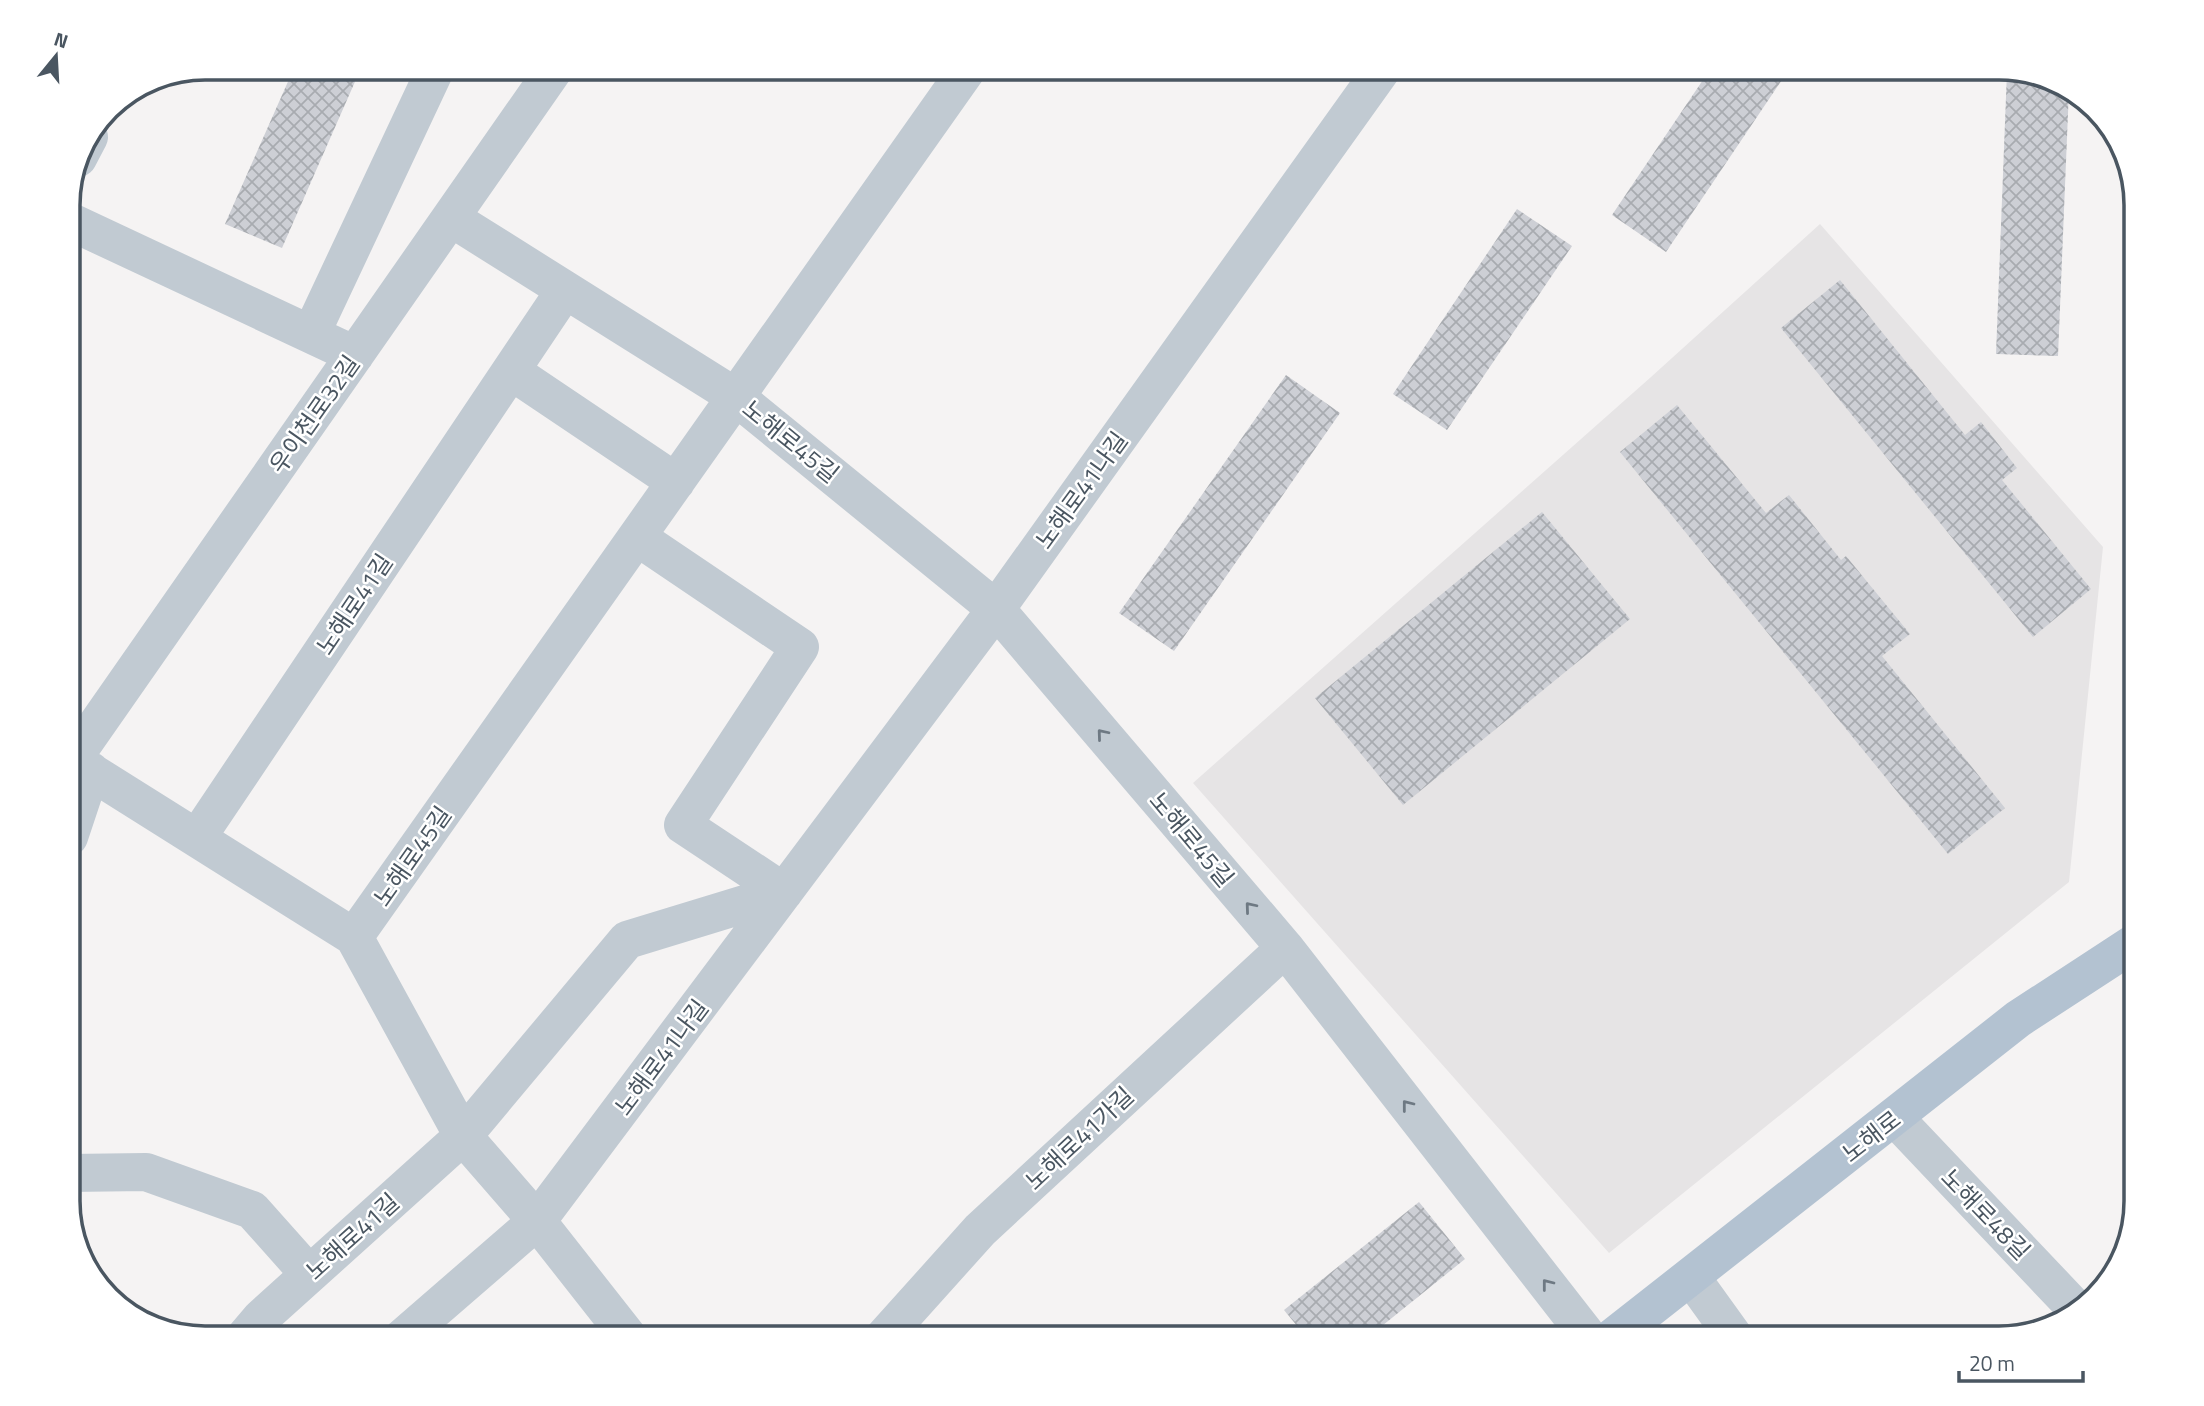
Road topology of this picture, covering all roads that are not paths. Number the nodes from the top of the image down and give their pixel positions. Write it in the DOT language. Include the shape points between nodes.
graph roads {
  1 [pos="1363,80"];
  2 [pos="430,81"];
  3 [pos="546,81"];
  4 [pos="959,81"];
  5 [pos="451,218"];
  6 [pos="81,227"];
  7 [pos="565,289"];
  8 [pos="311,334"];
  9 [pos="355,355"];
  10 [pos="511,371"];
  11 [pos="736,397"];
  12 [pos="676,482"];
  13 [pos="637,537"];
  14 [pos="996,609"];
  15 [pos="81,757"];
  16 [pos="81,766"];
  17 [pos="197,838"];
  18 [pos="784,892"];
  19 [pos="354,937"];
  20 [pos="1284,948"];
  21 [pos="2124,950"];
  22 [pos="1894,1117"];
  23 [pos="463,1136"];
  24 [pos="81,1173"];
  25 [pos="537,1222"];
  26 [pos="309,1274"];
  27 [pos="1691,1277"];
  28 [pos="2070,1303"];
  29 [pos="254,1326"];
  30 [pos="416,1326"];
  31 [pos="619,1326"];
  32 [pos="894,1326"];
  33 [pos="1580,1326"];
  34 [pos="1628,1326"];
  35 [pos="1726,1326"];
  1 -- 14 [label="street, 노해로41나길"];
  2 -- 8 [label="street"];
  3 -- 5 [label="street, 우이천로32길"];
  4 -- 11 [label="street, 노해로45길"];
  5 -- 7 [label="street, 노해로45길"];
  5 -- 9 [label="street, 우이천로32길"];
  6 -- 8 [label="street"];
  7 -- 10 [label="street, 노해로41길"];
  7 -- 11 [label="street, 노해로45길"];
  8 -- 9 [label="street"];
  9 -- 15 [label="street, 우이천로32길"];
  10 -- 12 [label="street"];
  10 -- 17 [label="street, 노해로41길"];
  11 -- 12 [label="street, 노해로45길"];
  11 -- 14 [label="street, 노해로45길"];
  12 -- 13 [label="street, 노해로45길"];
  13 -- 18 [label="street" via="800,647 683,825"];
  13 -- 19 [label="street, 노해로45길"];
  14 -- 18 [label="street, 노해로41나길"];
  20 -- 14 [label="street, 노해로45길, one-way"];
  16 -- 17 [label="street"];
  17 -- 19 [label="street"];
  18 -- 23 [label="street, 노해로41길" via="627,940"];
  18 -- 25 [label="street, 노해로41나길"];
  19 -- 23 [label="street"];
  20 -- 32 [label="street, 노해로41가길" via="979,1230"];
  33 -- 20 [label="street, 노해로45길, one-way"];
  21 -- 22 [label="main road, 노해로" via="2018,1019"];
  22 -- 27 [label="main road, 노해로"];
  22 -- 28 [label="street, 노해로48길"];
  23 -- 25 [label="street"];
  23 -- 26 [label="street, 노해로41길"];
  24 -- 26 [label="street" via="146,1172 253,1210"];
  25 -- 30 [label="street"];
  25 -- 31 [label="street"];
  26 -- 29 [label="street, 노해로41길"];
  27 -- 34 [label="main road, 노해로"];
  27 -- 35 [label="street"];
}
